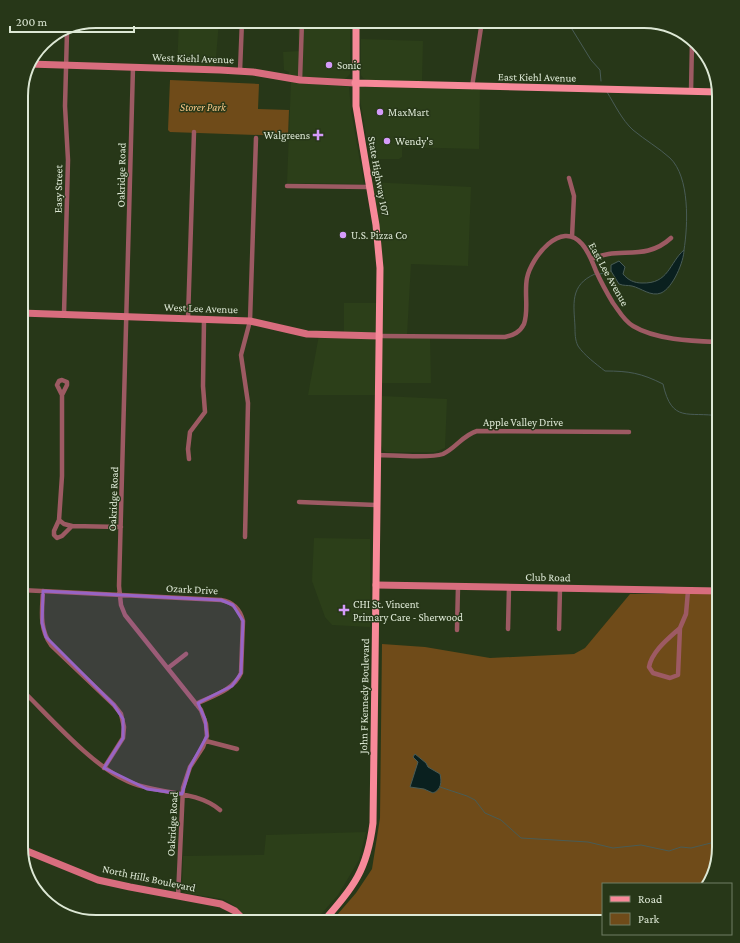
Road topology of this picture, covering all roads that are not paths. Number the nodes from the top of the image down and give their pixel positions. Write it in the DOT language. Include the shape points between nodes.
graph roads {
  1 [pos="242,28"];
  2 [pos="302,28"];
  3 [pos="356,28"];
  4 [pos="481,28"];
  5 [pos="67,35"];
  6 [pos="692,48"];
  7 [pos="38,62"];
  8 [pos="65,65"];
  9 [pos="133,68"];
  10 [pos="240,71"];
  11 [pos="300,80"];
  12 [pos="355,83"];
  13 [pos="472,87"];
  14 [pos="691,92"];
  15 [pos="712,92"];
  16 [pos="194,132"];
  17 [pos="256,138"];
  18 [pos="569,178"];
  19 [pos="287,186"];
  20 [pos="369,187"];
  21 [pos="572,237"];
  22 [pos="671,238"];
  23 [pos="592,259"];
  24 [pos="28,313"];
  25 [pos="64,314"];
  26 [pos="126,316"];
  27 [pos="188,319"];
  28 [pos="204,320"];
  29 [pos="250,321"];
  30 [pos="379,336"];
  31 [pos="712,341"];
  32 [pos="62,395"];
  33 [pos="629,432"];
  34 [pos="377,454"];
  35 [pos="189,459"];
  36 [pos="299,502"];
  37 [pos="376,505"];
  38 [pos="59,520"];
  39 [pos="72,526"];
  40 [pos="121,527"];
  41 [pos="245,537"];
  42 [pos="376,585"];
  43 [pos="458,586"];
  44 [pos="509,587"];
  45 [pos="560,588"];
  46 [pos="28,590"];
  47 [pos="43,591"];
  48 [pos="688,591"];
  49 [pos="712,591"];
  50 [pos="120,595"];
  51 [pos="680,628"];
  52 [pos="508,629"];
  53 [pos="559,629"];
  54 [pos="457,630"];
  55 [pos="186,654"];
  56 [pos="168,668"];
  57 [pos="28,695"];
  58 [pos="196,704"];
  59 [pos="206,741"];
  60 [pos="237,749"];
  61 [pos="104,768"];
  62 [pos="182,794"];
  63 [pos="220,810"];
  64 [pos="29,852"];
  65 [pos="178,896"];
  66 [pos="239,915"];
  67 [pos="329,915"];
  1 -- 10 [label="street"];
  2 -- 11 [label="street"];
  3 -- 12 [label="main road, State Highway 107"];
  4 -- 13 [label="street"];
  5 -- 8 [label="street, Easy Street"];
  6 -- 14 [label="street"];
  7 -- 8 [label="street, West Kiehl Avenue"];
  8 -- 9 [label="street, West Kiehl Avenue"];
  8 -- 25 [label="street, Easy Street" via="68,160"];
  9 -- 10 [label="street, West Kiehl Avenue"];
  9 -- 26 [label="street, Oakridge Road"];
  10 -- 11 [label="street, West Kiehl Avenue"];
  11 -- 12 [label="street, West Kiehl Avenue"];
  12 -- 13 [label="main road, East Kiehl Avenue"];
  12 -- 20 [label="main road, State Highway 107" via="356,106"];
  13 -- 14 [label="main road, East Kiehl Avenue"];
  14 -- 15 [label="main road, East Kiehl Avenue"];
  16 -- 27 [label="street"];
  17 -- 29 [label="street"];
  18 -- 21 [label="street" via="574,196"];
  19 -- 20 [label="street"];
  20 -- 30 [label="main road, State Highway 107" via="379,252"];
  21 -- 23 [label="street, East Lee Avenue" via="581,242"];
  21 -- 30 [label="street, East Lee Avenue" via="552,241 537,256 527,277 524,322 521,329 514,334 505,337"];
  22 -- 23 [label="street" via="651,251 604,255"];
  23 -- 31 [label="street, East Lee Avenue" via="621,314 634,326 673,338"];
  24 -- 25 [label="street, West Lee Avenue"];
  25 -- 26 [label="street, West Lee Avenue"];
  26 -- 27 [label="street, West Lee Avenue"];
  26 -- 40 [label="street, Oakridge Road"];
  27 -- 28 [label="street, West Lee Avenue"];
  28 -- 29 [label="street, West Lee Avenue"];
  28 -- 35 [label="street" via="205,412 190,432"];
  29 -- 30 [label="street, West Lee Avenue" via="307,334"];
  29 -- 41 [label="street" via="241,355 248,403"];
  30 -- 34 [label="main road, John F Kennedy Boulevard"];
  32 -- 38 [label="street"];
  33 -- 34 [label="street, Apple Valley Drive" via="476,431 466,435 452,448 439,455"];
  34 -- 37 [label="main road, John F Kennedy Boulevard"];
  36 -- 37 [label="street"];
  37 -- 42 [label="main road, John F Kennedy Boulevard"];
  38 -- 39 [label="street"];
  38 -- 39 [label="street" via="54,531 57,538"];
  39 -- 40 [label="street"];
  40 -- 50 [label="street, Oakridge Road"];
  42 -- 43 [label="street, Club Road"];
  42 -- 67 [label="main road, John F Kennedy Boulevard" via="374,804 370,844 368,855 356,881"];
  43 -- 44 [label="street, Club Road"];
  43 -- 54 [label="street"];
  44 -- 45 [label="street, Club Road"];
  44 -- 52 [label="street"];
  45 -- 48 [label="street, Club Road"];
  45 -- 53 [label="street"];
  46 -- 47 [label="street, Ozark Drive"];
  47 -- 50 [label="street, Ozark Drive"];
  47 -- 61 [label="street" via="42,623 46,637 114,705 123,720 123,738"];
  48 -- 49 [label="street, Club Road"];
  48 -- 51 [label="street" via="686,614"];
  50 -- 56 [label="street, Oakridge Road" via="125,615"];
  50 -- 58 [label="street, Ozark Drive" via="221,600 233,604 238,610 242,621 242,669 239,677 230,687"];
  51 -- 51 [label="street" via="661,646 651,661 649,667 653,673 670,678 678,675"];
  55 -- 56 [label="street"];
  56 -- 58 [label="street, Oakridge Road"];
  57 -- 61 [label="street"];
  58 -- 59 [label="street, Oakridge Road" via="205,719"];
  59 -- 60 [label="street"];
  59 -- 62 [label="street, Oakridge Road" via="190,767"];
  61 -- 62 [label="street" via="135,785"];
  62 -- 63 [label="street" via="211,803"];
  62 -- 65 [label="street, Oakridge Road"];
  64 -- 65 [label="street, North Hills Boulevard" via="98,880"];
  65 -- 66 [label="street, North Hills Boulevard" via="221,904"];
}
